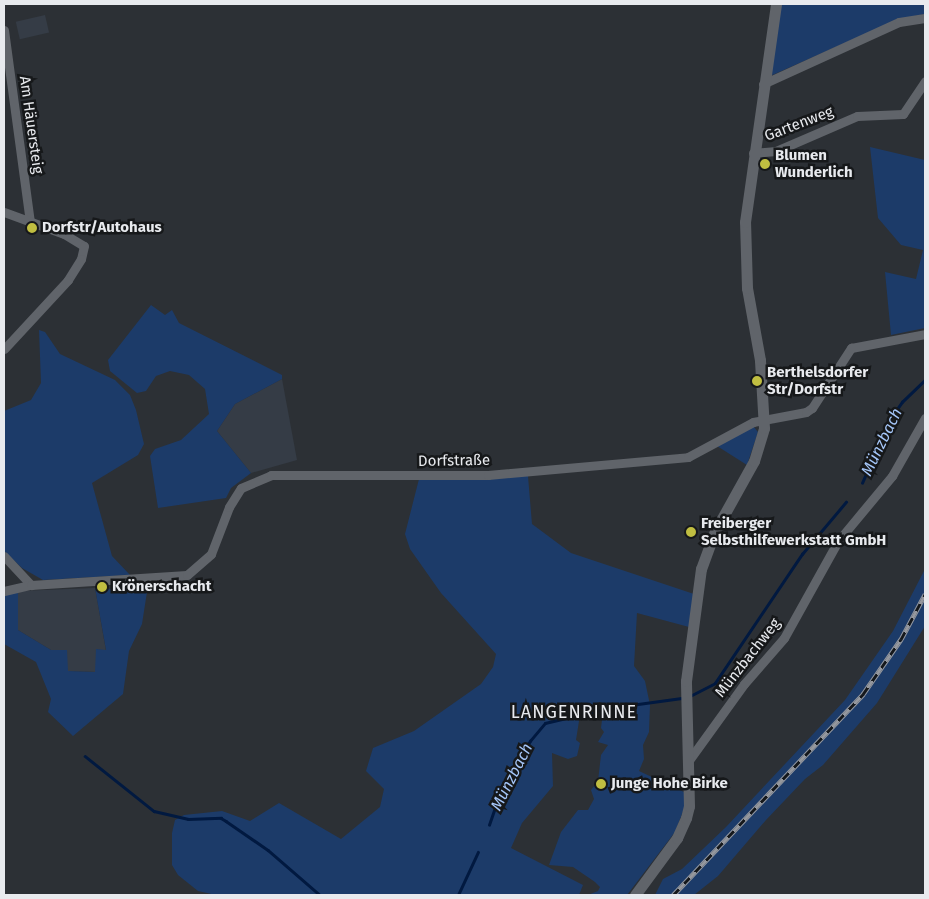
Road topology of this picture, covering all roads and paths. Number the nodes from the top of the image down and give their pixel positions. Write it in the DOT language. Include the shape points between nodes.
graph roads {
  1 [pos="776,4"];
  2 [pos="925,18"];
  3 [pos="4,30"];
  4 [pos="925,81"];
  5 [pos="763,84"];
  6 [pos="753,153"];
  7 [pos="4,212"];
  8 [pos="30,223"];
  9 [pos="925,334"];
  10 [pos="4,350"];
  11 [pos="925,418"];
  12 [pos="764,420"];
  13 [pos="4,556"];
  14 [pos="31,585"];
  15 [pos="4,591"];
  16 [pos="687,763"];
  17 [pos="635,895"];
  1 -- 5 [label="street"];
  2 -- 5 [label="street" via="899,22"];
  3 -- 8 [label="street, Am Häuersteig"];
  4 -- 6 [label="street, Gartenweg" via="902,114 857,116 776,151"];
  5 -- 6 [label="street"];
  6 -- 12 [label="street" via="745,222 746,288 760,360"];
  7 -- 8 [label="street"];
  8 -- 10 [label="street" via="74,239 84,246 83,252 68,280"];
  9 -- 12 [label="street, Dorfstraße" via="850,348 812,408 799,415"];
  11 -- 16 [label="street, Münzbachweg" via="892,476 838,541 784,638 744,684"];
  12 -- 14 [label="street, Dorfstraße" via="753,422 698,453 681,458 488,475 270,475 241,488 210,554 187,575"];
  12 -- 16 [label="street" via="763,437 754,461 715,531 701,569 686,681"];
  13 -- 14 [label="street"];
  14 -- 15 [label="street, Dorfstraße"];
  16 -- 17 [label="street" via="689,806 686,818 677,838"];
}
